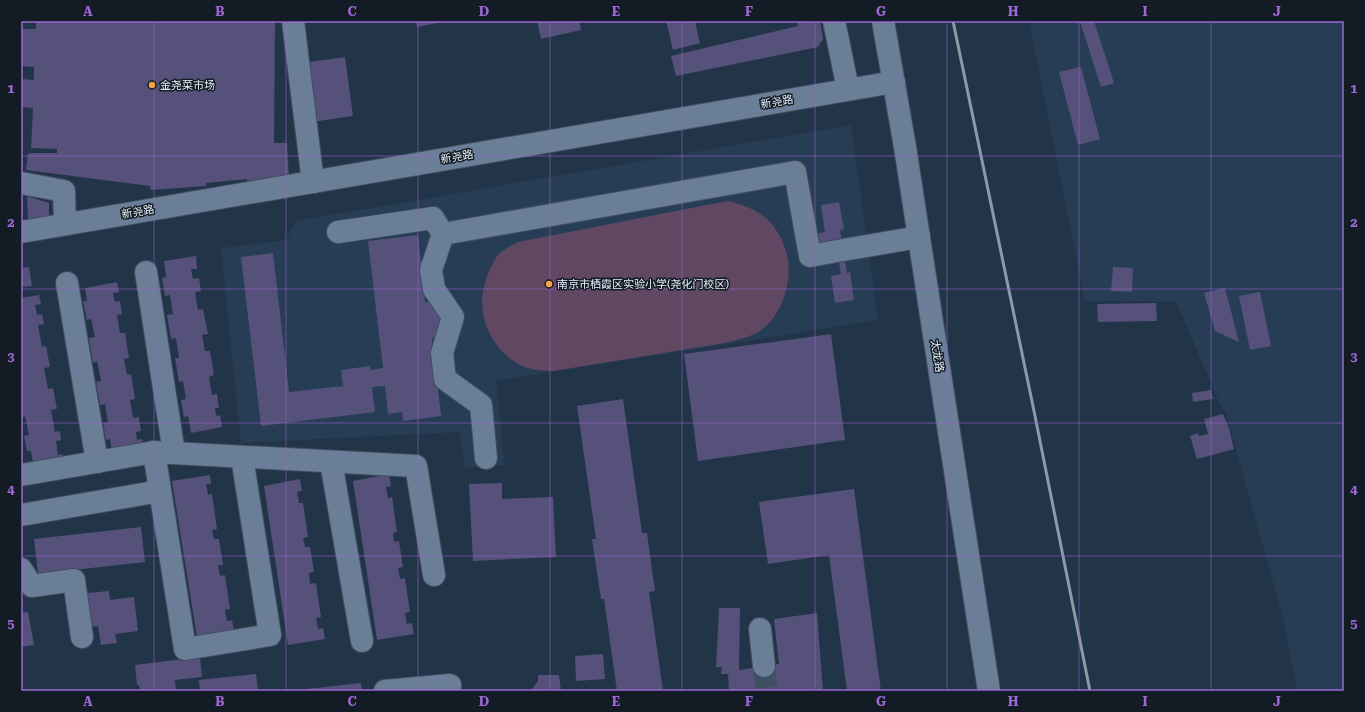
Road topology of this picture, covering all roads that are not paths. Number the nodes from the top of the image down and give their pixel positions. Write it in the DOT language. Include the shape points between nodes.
graph roads {
  1 [pos="293,21"];
  2 [pos="834,21"];
  3 [pos="883,21"];
  4 [pos="894,82"];
  5 [pos="848,89"];
  6 [pos="313,182"];
  7 [pos="21,183"];
  8 [pos="65,224"];
  9 [pos="21,232"];
  10 [pos="338,232"];
  11 [pos="443,234"];
  12 [pos="919,237"];
  13 [pos="146,272"];
  14 [pos="67,283"];
  15 [pos="164,453"];
  16 [pos="242,457"];
  17 [pos="486,458"];
  18 [pos="97,462"];
  19 [pos="331,462"];
  20 [pos="21,476"];
  21 [pos="160,491"];
  22 [pos="21,515"];
  23 [pos="21,570"];
  24 [pos="434,575"];
  25 [pos="760,629"];
  26 [pos="82,637"];
  27 [pos="362,641"];
  28 [pos="764,666"];
  29 [pos="384,691"];
  30 [pos="450,691"];
  31 [pos="989,691"];
  1 -- 6 [label="street"];
  2 -- 5 [label="street"];
  3 -- 4 [label="street, 太龙路"];
  4 -- 5 [label="street, 新尧路"];
  4 -- 12 [label="street, 太龙路"];
  5 -- 6 [label="street, 新尧路"];
  6 -- 8 [label="street, 新尧路"];
  7 -- 8 [label="street" via="64,191"];
  8 -- 9 [label="street, 新尧路"];
  10 -- 11 [label="street" via="433,218"];
  11 -- 12 [label="street" via="795,172 810,256"];
  11 -- 17 [label="street" via="431,270 434,289 453,317 442,353 445,379 480,405"];
  12 -- 31 [label="street, 太龙路"];
  13 -- 15 [label="street"];
  14 -- 18 [label="street"];
  15 -- 16 [label="street"];
  15 -- 18 [label="street"];
  15 -- 21 [label="street"];
  16 -- 19 [label="street"];
  16 -- 21 [label="street" via="270,635 185,649"];
  18 -- 20 [label="street"];
  19 -- 24 [label="street" via="416,466"];
  19 -- 27 [label="street"];
  21 -- 22 [label="street"];
  23 -- 26 [label="street" via="32,586 74,580"];
  25 -- 28 [label="street"];
  29 -- 30 [label="street" via="450,685"];
}
